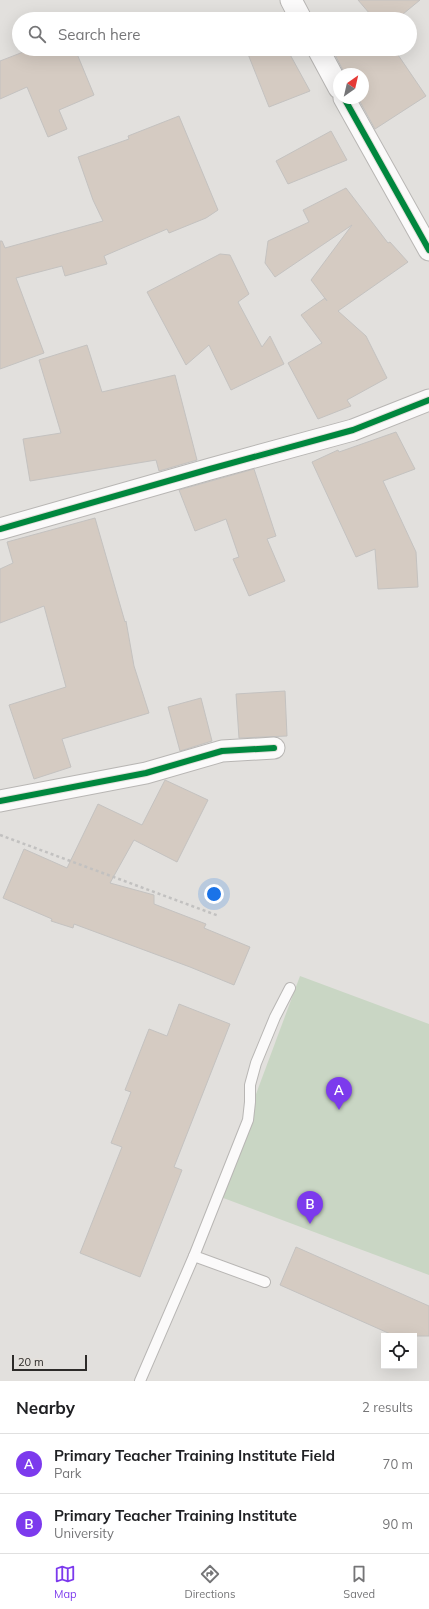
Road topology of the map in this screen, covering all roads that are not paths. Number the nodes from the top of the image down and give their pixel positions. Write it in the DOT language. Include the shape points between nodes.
graph roads {
  1 [pos="291,0"];
  2 [pos="297,12"];
  3 [pos="322,56"];
  4 [pos="333,77"];
  5 [pos="347,104"];
  6 [pos="429,250"];
  7 [pos="429,400"];
  8 [pos="0,530"];
  9 [pos="274,748"];
  10 [pos="0,801"];
  11 [pos="290,988"];
  12 [pos="194,1256"];
  13 [pos="265,1282"];
  14 [pos="140,1381"];
  1 -- 2 [label="street"];
  3 -- 4 [label="street"];
  5 -- 6 [label="street"];
  7 -- 8 [label="street" via="353,430"];
  9 -- 10 [label="street" via="222,751 146,773"];
  11 -- 12 [label="lane" via="256,1063 250,1085 248,1120"];
  12 -- 13 [label="lane"];
  12 -- 14 [label="lane"];
}
